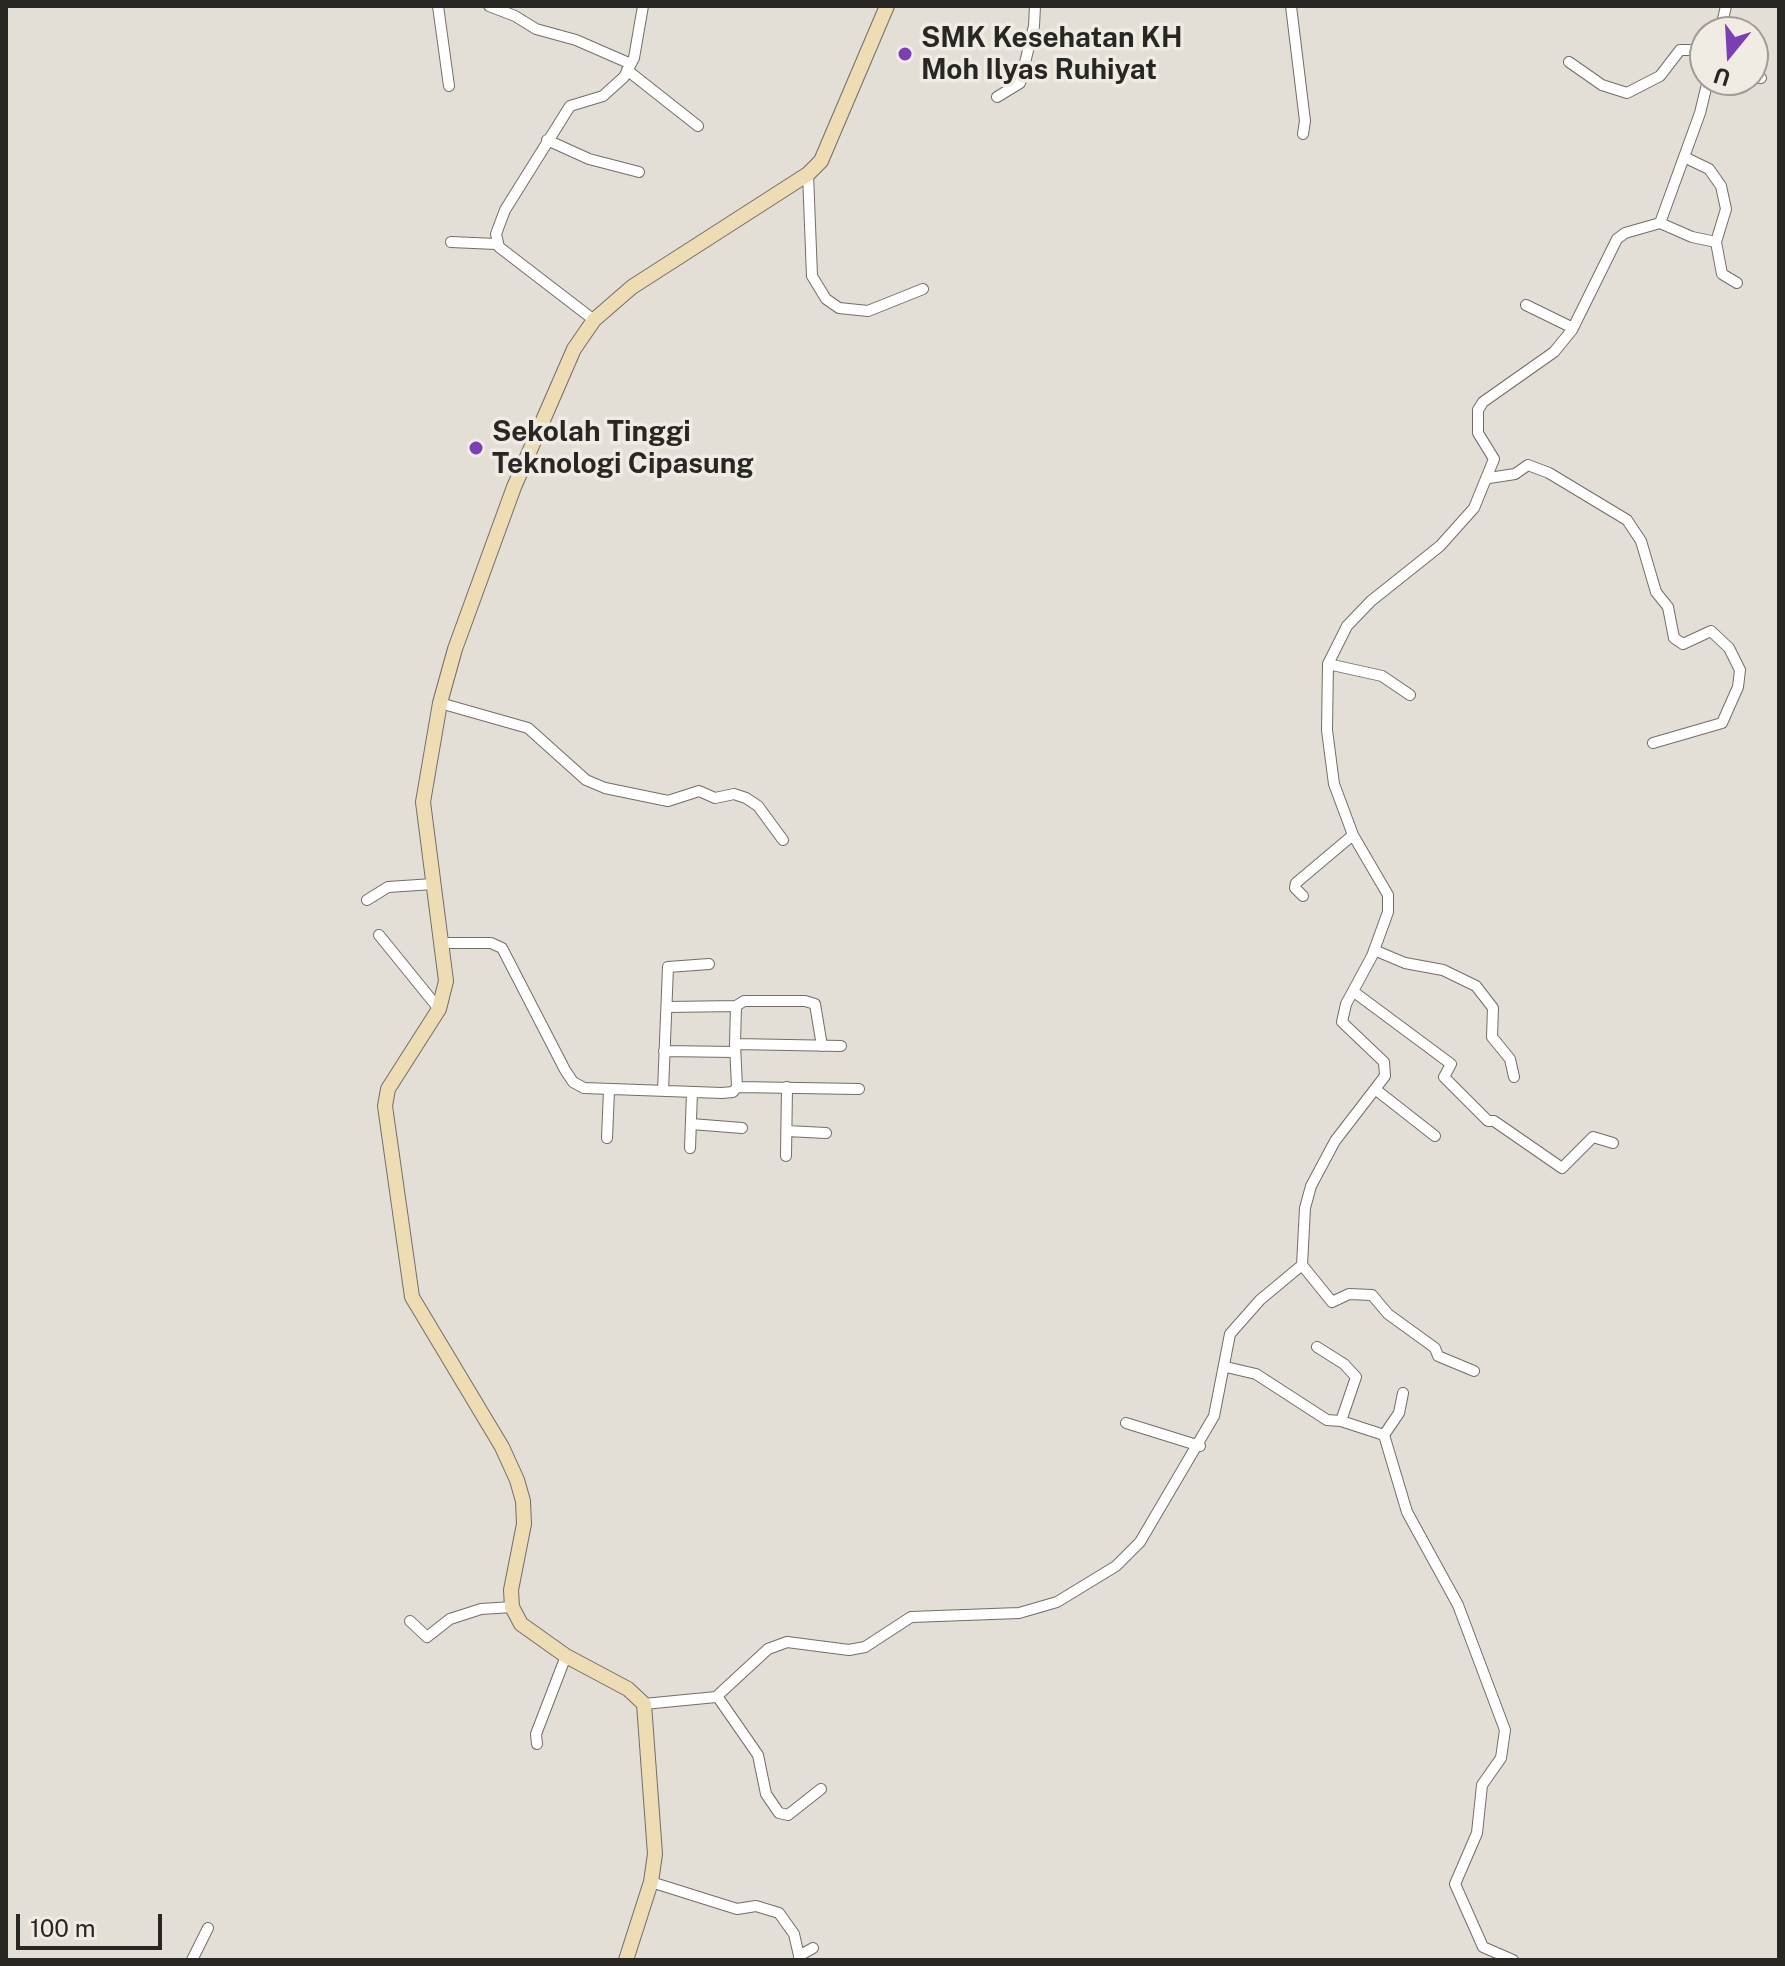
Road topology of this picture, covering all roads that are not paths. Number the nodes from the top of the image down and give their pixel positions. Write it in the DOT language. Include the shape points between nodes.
graph roads {
  1 [pos="438,6"];
  2 [pos="489,6"];
  3 [pos="643,6"];
  4 [pos="887,6"];
  5 [pos="1035,6"];
  6 [pos="1291,6"];
  7 [pos="1689,50"];
  8 [pos="1569,62"];
  9 [pos="629,67"];
  10 [pos="449,86"];
  11 [pos="1703,96"];
  12 [pos="997,97"];
  13 [pos="698,126"];
  14 [pos="1303,134"];
  15 [pos="547,140"];
  16 [pos="1684,157"];
  17 [pos="639,172"];
  18 [pos="808,174"];
  19 [pos="1660,223"];
  20 [pos="451,242"];
  21 [pos="1716,242"];
  22 [pos="496,244"];
  23 [pos="1737,283"];
  24 [pos="923,289"];
  25 [pos="1526,305"];
  26 [pos="594,320"];
  27 [pos="1573,328"];
  28 [pos="1489,478"];
  29 [pos="1328,664"];
  30 [pos="1410,695"];
  31 [pos="440,703"];
  32 [pos="1653,743"];
  33 [pos="1353,835"];
  34 [pos="783,840"];
  35 [pos="433,884"];
  36 [pos="1303,896"];
  37 [pos="367,900"];
  38 [pos="379,935"];
  39 [pos="440,943"];
  40 [pos="1374,950"];
  41 [pos="709,964"];
  42 [pos="1354,992"];
  43 [pos="736,1006"];
  44 [pos="667,1007"];
  45 [pos="439,1009"];
  46 [pos="822,1046"];
  47 [pos="841,1046"];
  48 [pos="734,1048"];
  49 [pos="664,1051"];
  50 [pos="1514,1077"];
  51 [pos="737,1087"];
  52 [pos="787,1087"];
  53 [pos="859,1089"];
  54 [pos="1375,1089"];
  55 [pos="609,1091"];
  56 [pos="663,1091"];
  57 [pos="692,1092"];
  58 [pos="691,1124"];
  59 [pos="742,1128"];
  60 [pos="787,1131"];
  61 [pos="826,1133"];
  62 [pos="1435,1136"];
  63 [pos="607,1138"];
  64 [pos="1613,1143"];
  65 [pos="690,1148"];
  66 [pos="786,1156"];
  67 [pos="1302,1265"];
  68 [pos="1317,1347"];
  69 [pos="1226,1367"];
  70 [pos="1474,1371"];
  71 [pos="1403,1393"];
  72 [pos="1341,1421"];
  73 [pos="1126,1423"];
  74 [pos="1384,1435"];
  75 [pos="1200,1446"];
  76 [pos="512,1607"];
  77 [pos="410,1621"];
  78 [pos="566,1656"];
  79 [pos="717,1696"];
  80 [pos="644,1704"];
  81 [pos="537,1744"];
  82 [pos="821,1789"];
  83 [pos="651,1882"];
  84 [pos="208,1928"];
  85 [pos="1483,1947"];
  86 [pos="813,1948"];
  87 [pos="800,1958"];
  88 [pos="192,1960"];
  89 [pos="626,1960"];
  90 [pos="1494,1960"];
  91 [pos="1513,1960"];
  1 -- 10 [label="street"];
  2 -- 9 [label="street"];
  3 -- 9 [label="street"];
  4 -- 18 [label="main road" via="827,153"];
  5 -- 12 [label="street" via="1020,83"];
  6 -- 14 [label="street"];
  7 -- 8 [label="street" via="1680,50 1660,76 1627,93 1602,85"];
  9 -- 13 [label="street"];
  9 -- 15 [label="street" via="603,96 570,106"];
  11 -- 16 [label="street"];
  15 -- 17 [label="street" via="589,159"];
  15 -- 22 [label="street" via="505,210"];
  16 -- 19 [label="street"];
  16 -- 21 [label="street" via="1709,169 1721,186 1726,209"];
  18 -- 24 [label="street" via="812,276 826,299 839,308 868,311"];
  18 -- 26 [label="main road" via="632,287"];
  19 -- 21 [label="street"];
  19 -- 27 [label="street" via="1617,239"];
  20 -- 22 [label="street"];
  21 -- 23 [label="street" via="1722,274"];
  22 -- 26 [label="street"];
  25 -- 27 [label="street"];
  26 -- 31 [label="main road" via="574,349 514,487"];
  27 -- 28 [label="street" via="1554,352 1478,410 1478,433 1494,459"];
  28 -- 29 [label="street" via="1459,528 1347,626"];
  28 -- 32 [label="street" via="1515,474 1528,465 1627,520 1641,541 1656,592 1668,607 1674,638 1683,644 1711,631 1729,648 1740,670 1722,723"];
  29 -- 30 [label="street" via="1382,676"];
  29 -- 33 [label="street" via="1334,784"];
  31 -- 34 [label="street" via="528,728 586,780 611,790 668,801 699,791 715,798 743,796 758,806"];
  31 -- 35 [label="main road" via="423,802"];
  33 -- 36 [label="street" via="1296,883"];
  33 -- 40 [label="street" via="1388,895 1388,912"];
  35 -- 37 [label="street" via="388,887"];
  35 -- 39 [label="main road"];
  38 -- 45 [label="street"];
  39 -- 45 [label="main road" via="446,981"];
  39 -- 55 [label="street" via="491,943 502,948 573,1082"];
  40 -- 42 [label="street"];
  40 -- 50 [label="street" via="1443,970 1476,986 1493,1008 1492,1037 1510,1059"];
  41 -- 44 [label="street" via="668,967"];
  42 -- 54 [label="street" via="1342,1022 1384,1062 1385,1076"];
  42 -- 64 [label="street" via="1451,1064 1444,1077 1488,1121 1562,1168 1593,1137"];
  43 -- 44 [label="street"];
  43 -- 46 [label="street" via="744,1001 813,1002"];
  43 -- 48 [label="street"];
  44 -- 49 [label="street"];
  45 -- 76 [label="main road" via="388,1089 385,1106 412,1297 502,1447 523,1501"];
  46 -- 47 [label="street"];
  46 -- 48 [label="street"];
  48 -- 49 [label="street"];
  48 -- 51 [label="street"];
  49 -- 56 [label="street"];
  51 -- 52 [label="street"];
  51 -- 57 [label="street" via="733,1092"];
  52 -- 53 [label="street"];
  52 -- 60 [label="street"];
  54 -- 62 [label="street"];
  54 -- 67 [label="street" via="1335,1141 1311,1186"];
  55 -- 56 [label="street"];
  55 -- 63 [label="street"];
  56 -- 57 [label="street"];
  57 -- 58 [label="street"];
  58 -- 59 [label="street"];
  58 -- 65 [label="street"];
  60 -- 61 [label="street"];
  60 -- 66 [label="street"];
  67 -- 69 [label="street" via="1245,1314 1230,1334"];
  67 -- 70 [label="street" via="1332,1302 1349,1294 1372,1295 1438,1356"];
  68 -- 72 [label="street" via="1356,1377"];
  69 -- 72 [label="street" via="1256,1374 1311,1412"];
  69 -- 75 [label="street"];
  71 -- 74 [label="street" via="1399,1413"];
  72 -- 74 [label="street"];
  73 -- 75 [label="street"];
  74 -- 85 [label="street" via="1407,1512 1458,1605 1505,1730 1501,1758 1482,1785 1477,1833 1455,1884"];
  75 -- 79 [label="street" via="1140,1542 1116,1566 1057,1602 1019,1613 911,1617 857,1649 787,1642 768,1649"];
  76 -- 77 [label="street" via="450,1619 427,1637"];
  76 -- 78 [label="main road" via="521,1624"];
  78 -- 80 [label="main road" via="628,1689"];
  78 -- 81 [label="street" via="536,1734"];
  79 -- 80 [label="street"];
  79 -- 82 [label="street" via="758,1755 766,1794 779,1813 788,1815"];
  80 -- 83 [label="main road" via="655,1854"];
  83 -- 87 [label="street" via="737,1909 756,1906 779,1913 794,1934"];
  83 -- 89 [label="main road"];
  84 -- 88 [label="street"];
  85 -- 90 [label="street"];
  85 -- 91 [label="street"];
  86 -- 87 [label="street"];
}
